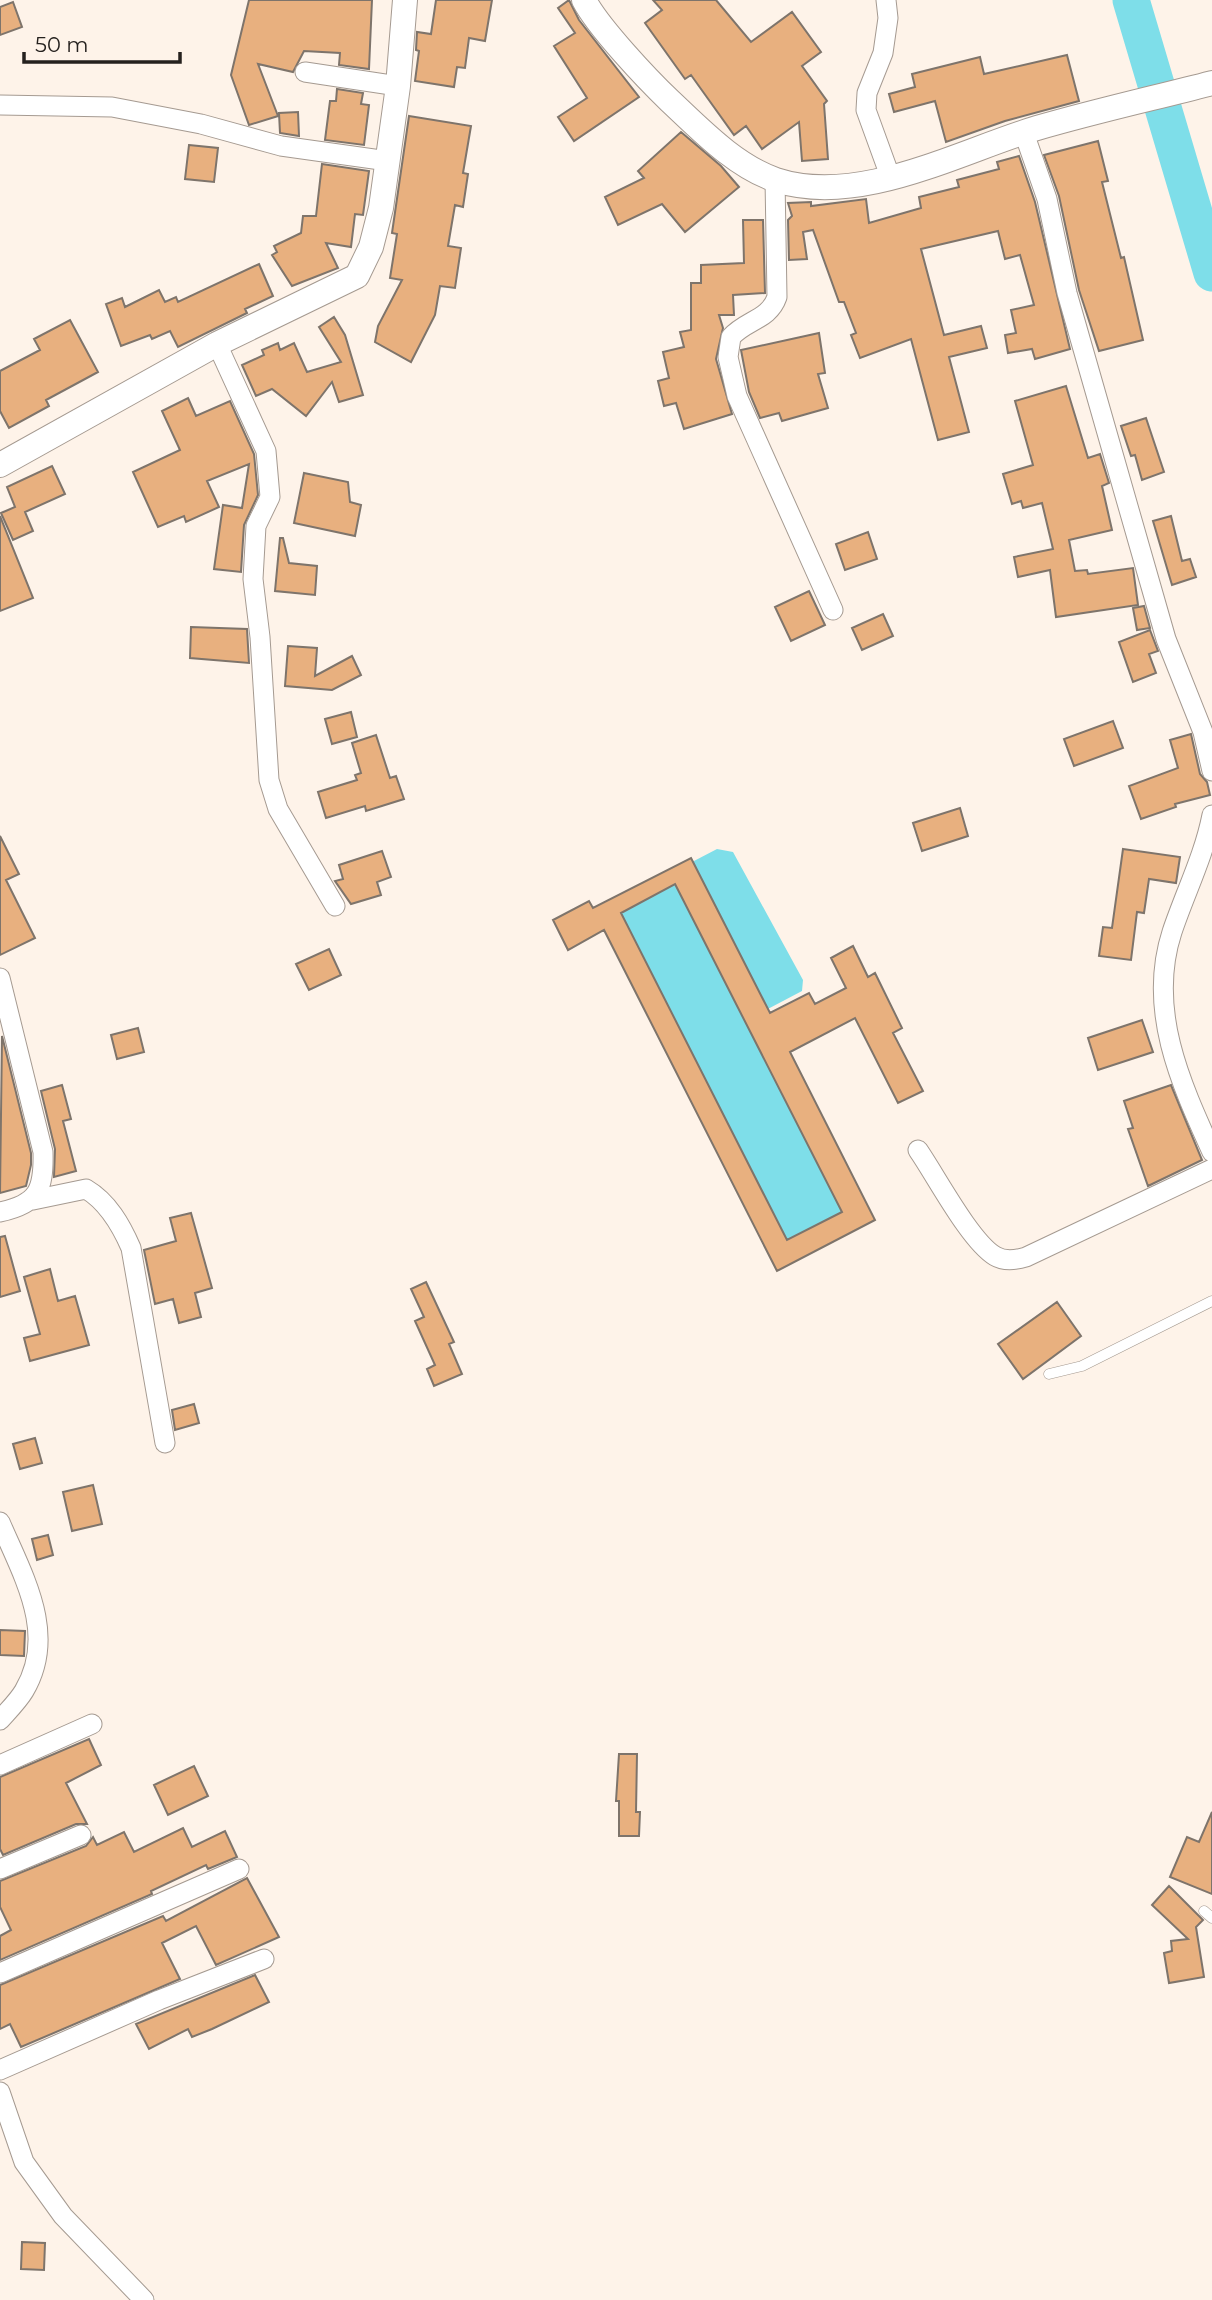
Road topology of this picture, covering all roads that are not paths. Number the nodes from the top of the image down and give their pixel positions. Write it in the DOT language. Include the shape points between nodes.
graph roads {
  1 [pos="405,0"];
  2 [pos="584,0"];
  3 [pos="886,0"];
  4 [pos="305,72"];
  5 [pos="1212,83"];
  6 [pos="398,86"];
  7 [pos="0,105"];
  8 [pos="1035,129"];
  9 [pos="388,161"];
  10 [pos="890,176"];
  11 [pos="775,179"];
  12 [pos="217,344"];
  13 [pos="0,465"];
  14 [pos="833,610"];
  15 [pos="1212,771"];
  16 [pos="1212,815"];
  17 [pos="335,906"];
  18 [pos="0,978"];
  19 [pos="918,1150"];
  20 [pos="1212,1152"];
  21 [pos="1212,1169"];
  22 [pos="33,1200"];
  23 [pos="0,1212"];
  24 [pos="1212,1301"];
  25 [pos="1049,1374"];
  26 [pos="165,1443"];
  27 [pos="0,1522"];
  28 [pos="0,1720"];
  29 [pos="92,1724"];
  30 [pos="0,1765"];
  31 [pos="81,1835"];
  32 [pos="0,1869"];
  33 [pos="240,1869"];
  34 [pos="264,1959"];
  35 [pos="0,1973"];
  36 [pos="0,2070"];
  37 [pos="0,2092"];
  38 [pos="144,2300"];
  1 -- 6 [label="street"];
  2 -- 11 [label="street" via="652,83 716,144"];
  3 -- 10 [label="street" via="883,53 867,93 866,110"];
  4 -- 6 [label="street"];
  5 -- 8 [label="street"];
  6 -- 9 [label="street"];
  7 -- 9 [label="street" via="112,107 281,146"];
  8 -- 10 [label="street"];
  8 -- 15 [label="street" via="1067,293 1166,639 1203,732"];
  9 -- 12 [label="street" via="371,247 357,276"];
  10 -- 11 [label="street" via="849,187"];
  11 -- 14 [label="street" via="777,297 765,316 730,337 728,357 737,396"];
  12 -- 13 [label="street"];
  12 -- 17 [label="street" via="266,451 270,497 256,526 253,579 269,780 278,810"];
  16 -- 20 [label="street" via="1163,970 1170,1047"];
  18 -- 22 [label="street" via="43,1152 40,1186"];
  19 -- 21 [label="street" via="980,1244 1006,1260 1026,1257"];
  22 -- 23 [label="street" via="24,1207"];
  22 -- 26 [label="street" via="86,1189 105,1203 123,1229 131,1248"];
  24 -- 25 [label="lane" via="1082,1366"];
  27 -- 28 [label="street" via="36,1607 39,1633 37,1661 24,1691"];
  29 -- 30 [label="street"];
  31 -- 32 [label="street"];
  33 -- 35 [label="street"];
  34 -- 36 [label="street"];
  37 -- 38 [label="street" via="24,2162 63,2216"];
}
